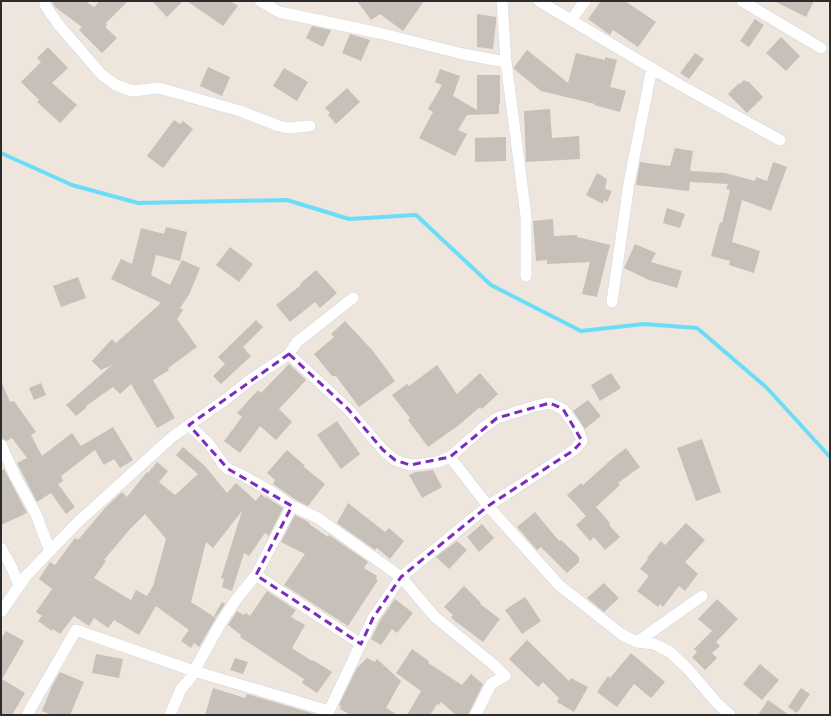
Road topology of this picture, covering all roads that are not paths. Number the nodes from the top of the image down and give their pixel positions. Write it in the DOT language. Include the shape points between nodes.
graph roads {
  1 [pos="45,1"];
  2 [pos="260,1"];
  3 [pos="502,1"];
  4 [pos="539,1"];
  5 [pos="585,1"];
  6 [pos="742,1"];
  7 [pos="571,20"];
  8 [pos="821,48"];
  9 [pos="506,62"];
  10 [pos="652,68"];
  11 [pos="310,126"];
  12 [pos="780,140"];
  13 [pos="526,276"];
  14 [pos="353,298"];
  15 [pos="612,302"];
  16 [pos="289,354"];
  17 [pos="189,425"];
  18 [pos="1,445"];
  19 [pos="450,457"];
  20 [pos="292,506"];
  21 [pos="488,506"];
  22 [pos="1,548"];
  23 [pos="50,551"];
  24 [pos="256,575"];
  25 [pos="401,577"];
  26 [pos="19,586"];
  27 [pos="702,596"];
  28 [pos="1,612"];
  29 [pos="637,642"];
  30 [pos="361,644"];
  31 [pos="194,671"];
  32 [pos="328,713"];
  33 [pos="27,715"];
  34 [pos="170,715"];
  35 [pos="475,715"];
  36 [pos="730,715"];
  1 -- 11 [label="street" via="58,24 102,75 116,85 132,91 159,88 240,111 288,128"];
  2 -- 9 [label="street" via="279,12"];
  3 -- 9 [label="street"];
  4 -- 7 [label="street"];
  5 -- 7 [label="street"];
  6 -- 8 [label="street"];
  7 -- 10 [label="street"];
  9 -- 13 [label="street" via="526,216"];
  10 -- 12 [label="street"];
  10 -- 15 [label="street" via="629,183"];
  14 -- 16 [label="street" via="297,342"];
  16 -- 17 [label="street"];
  16 -- 19 [label="street" via="348,409 383,450 395,460 410,465 437,462"];
  17 -- 20 [label="street" via="209,444 228,469 272,492"];
  17 -- 23 [label="street" via="172,437"];
  18 -- 23 [label="street" via="36,514"];
  19 -- 21 [label="street"];
  19 -- 21 [label="street" via="497,418 550,403 563,409 578,430 582,441 574,450"];
  20 -- 24 [label="street"];
  20 -- 25 [label="street" via="318,518"];
  21 -- 25 [label="street"];
  21 -- 29 [label="street" via="559,585 621,634"];
  22 -- 26 [label="street"];
  23 -- 26 [label="street"];
  24 -- 30 [label="street"];
  24 -- 31 [label="street" via="235,601"];
  25 -- 30 [label="street" via="373,618"];
  25 -- 35 [label="street" via="435,617 505,676 491,684"];
  26 -- 28 [label="street"];
  27 -- 29 [label="street"];
  29 -- 36 [label="street" via="654,644 670,652"];
  30 -- 32 [label="street"];
  31 -- 32 [label="street"];
  31 -- 33 [label="street" via="76,630"];
  31 -- 34 [label="street" via="181,689"];
}
